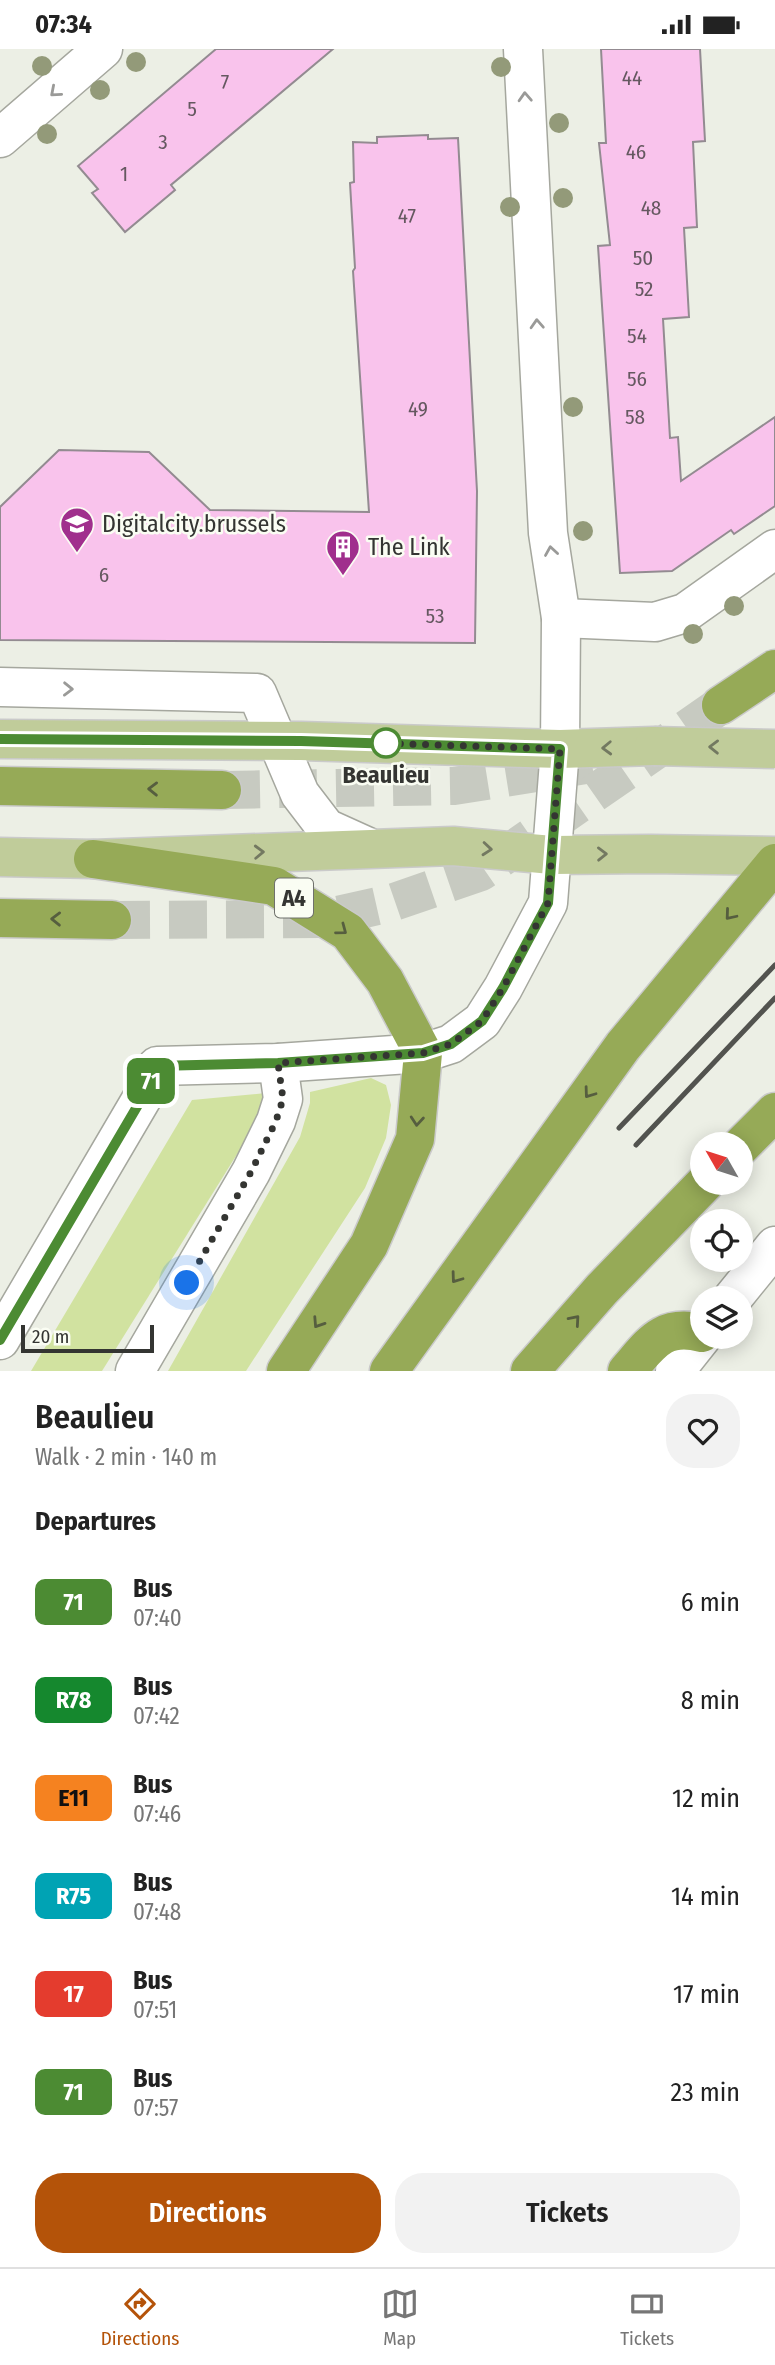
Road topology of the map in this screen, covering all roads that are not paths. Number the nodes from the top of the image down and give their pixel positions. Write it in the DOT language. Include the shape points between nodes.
graph roads {
  1 [pos="103,49"];
  2 [pos="523,49"];
  3 [pos="2,132"];
  4 [pos="775,549"];
  5 [pos="561,618"];
  6 [pos="775,669"];
  7 [pos="0,687"];
  8 [pos="721,705"];
  9 [pos="0,739"];
  10 [pos="277,741"];
  11 [pos="560,749"];
  12 [pos="775,749"];
  13 [pos="0,786"];
  14 [pos="222,790"];
  15 [pos="368,847"];
  16 [pos="552,855"];
  17 [pos="775,856"];
  18 [pos="0,857"];
  19 [pos="93,859"];
  20 [pos="775,863"];
  21 [pos="0,918"];
  22 [pos="112,920"];
  23 [pos="423,1053"];
  24 [pos="278,1063"];
  25 [pos="693,1195"];
  26 [pos="775,1246"];
  27 [pos="743,1286"];
  28 [pos="690,1331"];
  29 [pos="0,1340"];
  30 [pos="692,1349"];
  31 [pos="135,1371"];
  32 [pos="286,1371"];
  33 [pos="389,1371"];
  34 [pos="530,1371"];
  35 [pos="627,1371"];
  36 [pos="675,1371"];
  1 -- 3 [label="street, one-way"];
  5 -- 2 [label="street, one-way" via="548,533"];
  4 -- 5 [label="street" via="685,613 655,622"];
  5 -- 11 [label="street"];
  6 -- 8 [label="highway"];
  7 -- 10 [label="street, one-way" via="257,693"];
  9 -- 10 [label="main road"];
  10 -- 11 [label="main road"];
  10 -- 15 [label="street" via="300,794 326,828"];
  12 -- 11 [label="main road, one-way, bridge"];
  11 -- 16 [label="street"];
  14 -- 13 [label="highway, one-way"];
  15 -- 16 [label="main road, one-way" via="453,846"];
  19 -- 15 [label="main road, one-way"];
  16 -- 17 [label="main road, one-way"];
  16 -- 23 [label="street" via="548,903 482,1021 451,1044"];
  18 -- 19 [label="main road"];
  19 -- 23 [label="highway, A4, one-way" via="274,886 348,932 375,965"];
  20 -- 33 [label="highway, one-way" via="623,1046"];
  22 -- 21 [label="highway, one-way"];
  23 -- 24 [label="street"];
  23 -- 32 [label="highway, one-way" via="410,1151 369,1245"];
  24 -- 29 [label="street" via="157,1066"];
  24 -- 31 [label="street" via="283,1099 276,1121"];
  34 -- 25 [label="highway, one-way"];
  26 -- 27 [label="street"];
  28 -- 35 [label="highway" via="683,1328 655,1339"];
  30 -- 36 [label="street"];
}
